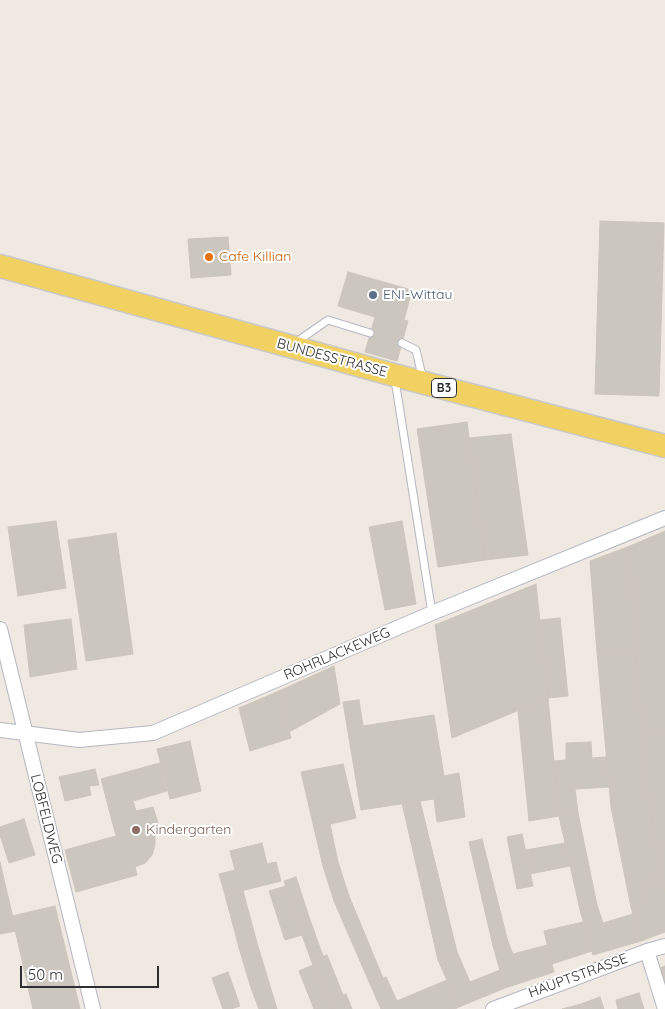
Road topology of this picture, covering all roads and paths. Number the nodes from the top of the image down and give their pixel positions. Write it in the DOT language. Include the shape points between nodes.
graph roads {
  1 [pos="0,266"];
  2 [pos="370,333"];
  3 [pos="402,343"];
  4 [pos="290,346"];
  5 [pos="394,375"];
  6 [pos="424,382"];
  7 [pos="665,446"];
  8 [pos="665,518"];
  9 [pos="432,613"];
  10 [pos="0,629"];
  11 [pos="0,730"];
  12 [pos="24,732"];
  13 [pos="665,946"];
  14 [pos="647,951"];
  15 [pos="93,1009"];
  16 [pos="493,1009"];
  17 [pos="665,1009"];
  1 -- 4 [label="main road, BUNDESSTRASSE / B3"];
  2 -- 4 [label="lane" via="328,320"];
  3 -- 6 [label="lane" via="416,350"];
  4 -- 5 [label="main road, BUNDESSTRASSE / B3"];
  5 -- 6 [label="main road, BUNDESSTRASSE / B3"];
  5 -- 9 [label="lane"];
  6 -- 7 [label="main road, BUNDESSTRASSE / B3"];
  8 -- 9 [label="street, ROHRLACKEWEG"];
  9 -- 12 [label="street, ROHRLACKEWEG" via="153,733 79,740"];
  10 -- 12 [label="street, LOBFELDWEG"];
  11 -- 12 [label="street, ROHRLACKEWEG"];
  12 -- 15 [label="street, LOBFELDWEG"];
  13 -- 14 [label="street, HAUPTSTRASSE"];
  14 -- 16 [label="street, HAUPTSTRASSE"];
  14 -- 17 [label="street"];
}
